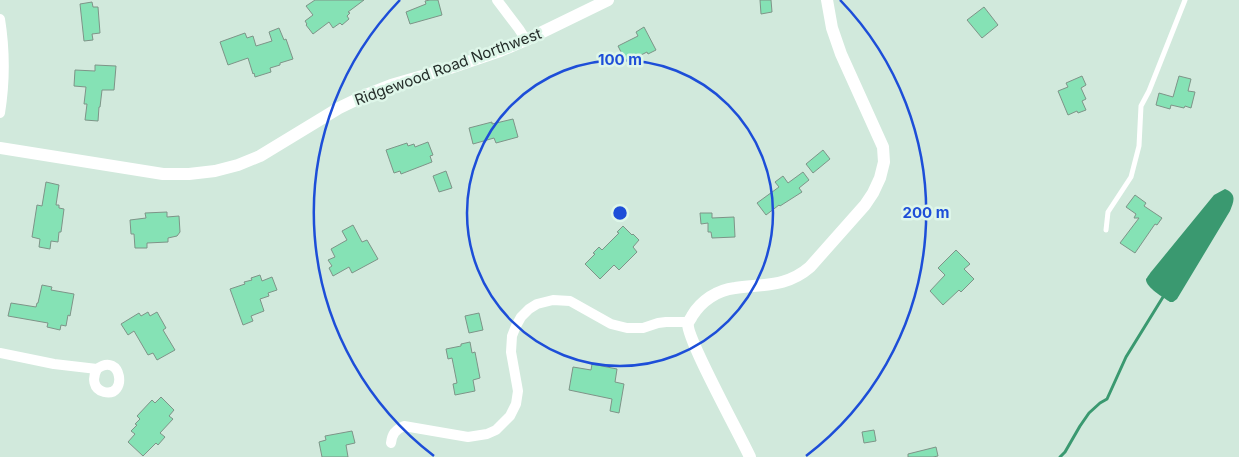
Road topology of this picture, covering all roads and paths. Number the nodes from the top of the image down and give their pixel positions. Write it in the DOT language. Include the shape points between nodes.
graph roads {
  1 [pos="497,0"];
  2 [pos="608,0"];
  3 [pos="827,0"];
  4 [pos="1185,0"];
  5 [pos="0,19"];
  6 [pos="526,40"];
  7 [pos="0,113"];
  8 [pos="0,148"];
  9 [pos="1106,230"];
  10 [pos="688,322"];
  11 [pos="0,353"];
  12 [pos="97,370"];
  13 [pos="391,443"];
  14 [pos="750,457"];
  1 -- 6 [label="street"];
  2 -- 6 [label="street, Ridgewood Road Northwest"];
  3 -- 10 [label="street" via="841,54 883,147 880,178 865,205 803,273 782,282 719,292 701,304"];
  4 -- 9 [label="lane" via="1141,106 1138,146 1131,177 1108,212"];
  5 -- 7 [label="street" via="4,71"];
  6 -- 8 [label="street, Ridgewood Road Northwest" via="368,94 260,156 215,171 163,174"];
  10 -- 13 [label="street" via="627,328 611,324 570,301 553,300 537,304 521,317 512,336 511,352 518,391 516,404 510,416 496,430 468,437 404,426 394,432"];
  10 -- 14 [label="street" via="688,331 699,356"];
  11 -- 12 [label="street"];
}
